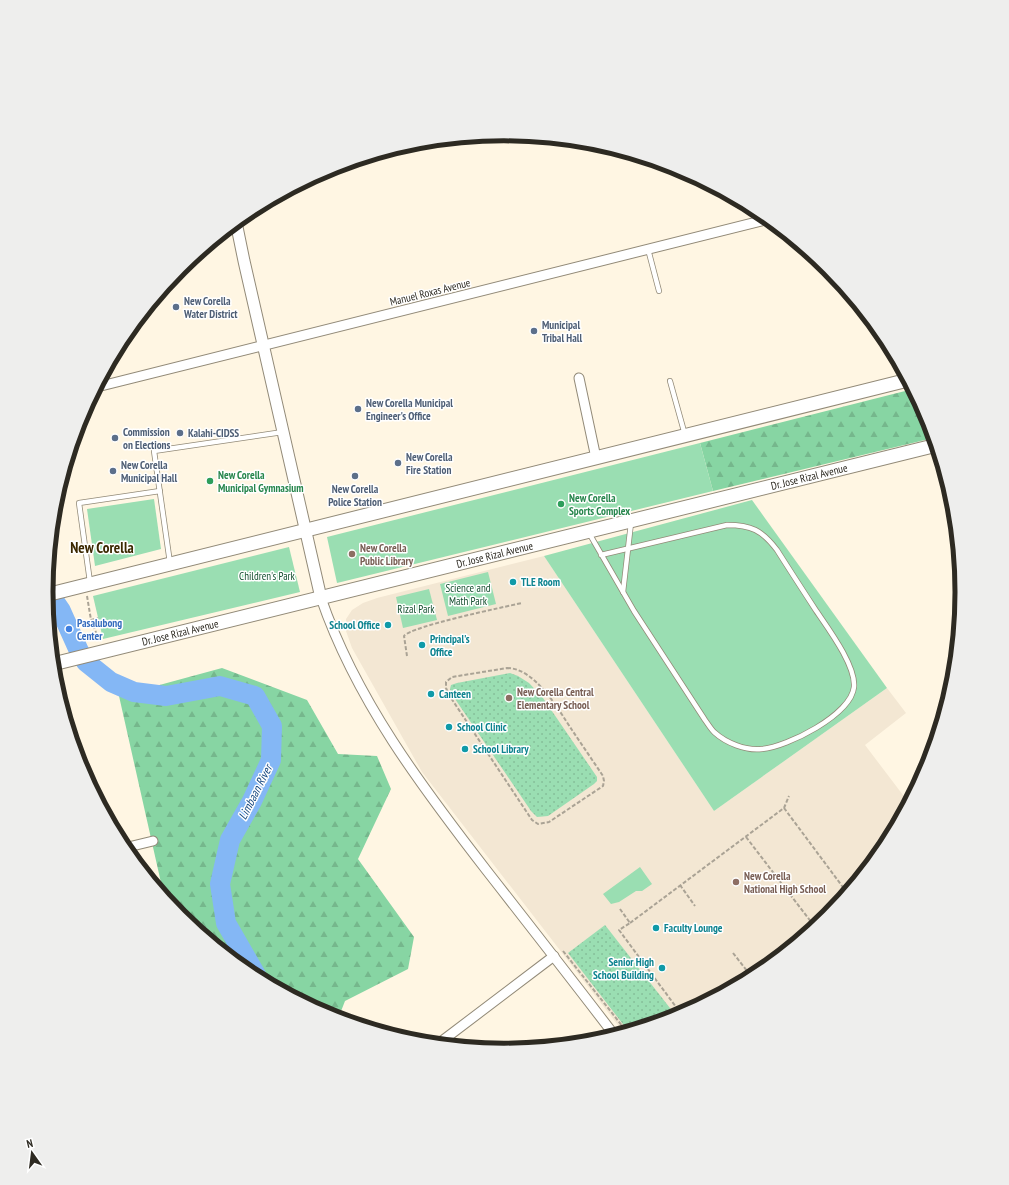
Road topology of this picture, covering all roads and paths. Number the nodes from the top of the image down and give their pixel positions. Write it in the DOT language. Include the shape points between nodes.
graph roads {
  1 [pos="761,221"];
  2 [pos="237,229"];
  3 [pos="648,249"];
  4 [pos="659,292"];
  5 [pos="263,346"];
  6 [pos="579,378"];
  7 [pos="670,381"];
  8 [pos="903,381"];
  9 [pos="104,385"];
  10 [pos="283,432"];
  11 [pos="686,436"];
  12 [pos="932,447"];
  13 [pos="596,458"];
  14 [pos="160,492"];
  15 [pos="632,521"];
  16 [pos="305,530"];
  17 [pos="588,532"];
  18 [pos="628,548"];
  19 [pos="601,555"];
  20 [pos="170,564"];
  21 [pos="89,585"];
  22 [pos="623,592"];
  23 [pos="53,593"];
  24 [pos="321,598"];
  25 [pos="522,603"];
  26 [pos="98,618"];
  27 [pos="91,620"];
  28 [pos="102,652"];
  29 [pos="407,656"];
  30 [pos="59,663"];
  31 [pos="452,677"];
  32 [pos="789,796"];
  33 [pos="784,808"];
  34 [pos="746,836"];
  35 [pos="153,841"];
  36 [pos="131,846"];
  37 [pos="680,885"];
  38 [pos="845,889"];
  39 [pos="695,906"];
  40 [pos="620,909"];
  41 [pos="630,923"];
  42 [pos="812,923"];
  43 [pos="563,950"];
  44 [pos="733,953"];
  45 [pos="554,956"];
  46 [pos="748,972"];
  47 [pos="678,1010"];
  48 [pos="624,1028"];
  49 [pos="611,1031"];
  50 [pos="444,1040"];
  1 -- 3 [label="street, Manuel Roxas Avenue"];
  2 -- 5 [label="street"];
  3 -- 4 [label="lane"];
  3 -- 5 [label="street, Manuel Roxas Avenue"];
  5 -- 9 [label="street, Manuel Roxas Avenue"];
  5 -- 10 [label="street"];
  6 -- 13 [label="street"];
  7 -- 11 [label="lane"];
  8 -- 11 [label="main road"];
  10 -- 14 [label="lane" via="154,451"];
  10 -- 16 [label="street"];
  11 -- 13 [label="main road"];
  12 -- 15 [label="main road, Dr. Jose Rizal Avenue"];
  13 -- 16 [label="main road"];
  14 -- 20 [label="lane"];
  14 -- 21 [label="lane" via="79,503"];
  15 -- 17 [label="main road, Dr. Jose Rizal Avenue"];
  15 -- 18 [label="lane"];
  16 -- 20 [label="main road"];
  16 -- 24 [label="street"];
  17 -- 19 [label="lane"];
  17 -- 24 [label="main road, Dr. Jose Rizal Avenue"];
  18 -- 19 [label="lane"];
  18 -- 22 [label="lane"];
  18 -- 22 [label="lane" via="727,525 739,525 762,533 777,550 840,648 852,675 854,686 851,698 828,720 783,744 762,749 745,748 726,741 714,732 705,720"];
  19 -- 22 [label="lane"];
  20 -- 21 [label="main road"];
  21 -- 23 [label="main road"];
  21 -- 27 [label="path"];
  24 -- 28 [label="main road, Dr. Jose Rizal Avenue"];
  24 -- 45 [label="street" via="348,660 405,760 448,820"];
  25 -- 29 [label="path" via="409,632 404,636"];
  26 -- 27 [label="path"];
  27 -- 28 [label="path"];
  28 -- 30 [label="main road, Dr. Jose Rizal Avenue"];
  31 -- 31 [label="path" via="507,668 525,673 548,695 603,776 603,786 549,822 538,824 532,820 449,695 446,682"];
  32 -- 33 [label="path"];
  33 -- 34 [label="path"];
  33 -- 38 [label="path"];
  34 -- 37 [label="path"];
  34 -- 42 [label="path"];
  35 -- 36 [label="street"];
  37 -- 39 [label="path"];
  37 -- 41 [label="path"];
  40 -- 41 [label="path"];
  41 -- 47 [label="path" via="619,930"];
  43 -- 48 [label="path"];
  44 -- 46 [label="path"];
  45 -- 49 [label="street"];
  45 -- 50 [label="street"];
}
